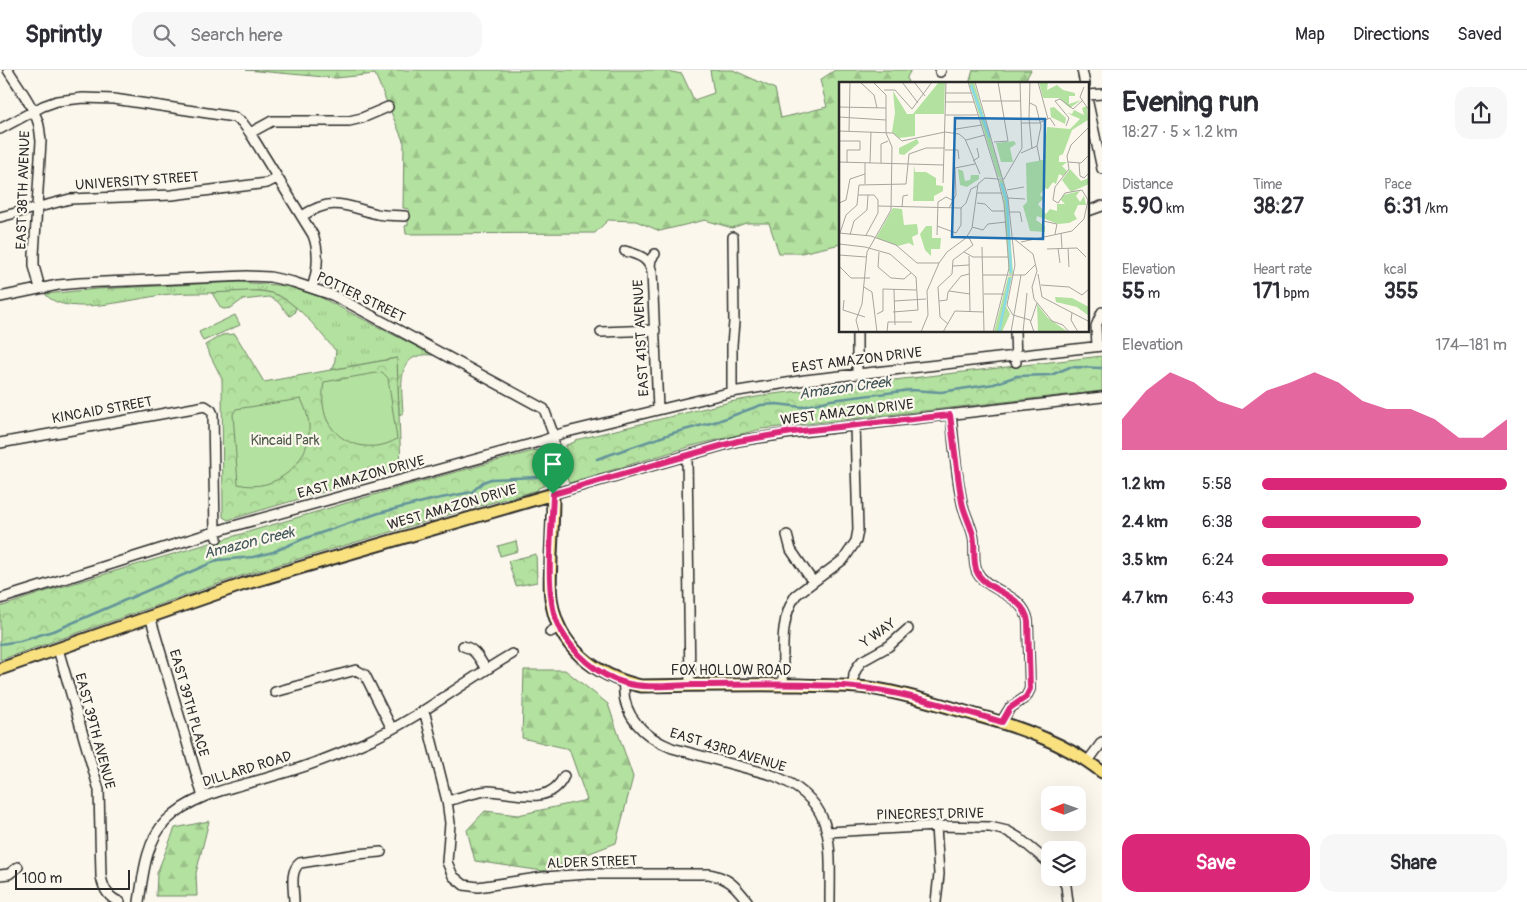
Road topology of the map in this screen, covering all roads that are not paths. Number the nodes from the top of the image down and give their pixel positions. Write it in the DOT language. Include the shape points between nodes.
graph roads {
  1 [pos="8,70"];
  2 [pos="388,107"];
  3 [pos="33,112"];
  4 [pos="1090,112"];
  5 [pos="0,130"];
  6 [pos="250,133"];
  7 [pos="1102,169"];
  8 [pos="277,178"];
  9 [pos="1102,206"];
  10 [pos="37,207"];
  11 [pos="1090,210"];
  12 [pos="302,216"];
  13 [pos="405,216"];
  14 [pos="0,217"];
  15 [pos="734,237"];
  16 [pos="625,250"];
  17 [pos="655,254"];
  18 [pos="650,266"];
  19 [pos="40,288"];
  20 [pos="312,288"];
  21 [pos="0,298"];
  22 [pos="1102,312"];
  23 [pos="655,330"];
  24 [pos="601,332"];
  25 [pos="857,332"];
  26 [pos="1015,332"];
  27 [pos="1099,346"];
  28 [pos="1016,359"];
  29 [pos="857,374"];
  30 [pos="732,392"];
  31 [pos="1102,397"];
  32 [pos="658,409"];
  33 [pos="950,415"];
  34 [pos="855,426"];
  35 [pos="554,436"];
  36 [pos="0,443"];
  37 [pos="687,456"];
  38 [pos="553,494"];
  39 [pos="216,535"];
  40 [pos="787,535"];
  41 [pos="813,582"];
  42 [pos="0,599"];
  43 [pos="150,616"];
  44 [pos="908,629"];
  45 [pos="463,646"];
  46 [pos="58,649"];
  47 [pos="512,654"];
  48 [pos="0,669"];
  49 [pos="486,669"];
  50 [pos="624,682"];
  51 [pos="690,685"];
  52 [pos="783,685"];
  53 [pos="853,686"];
  54 [pos="275,692"];
  55 [pos="424,710"];
  56 [pos="1002,722"];
  57 [pos="392,729"];
  58 [pos="1102,742"];
  59 [pos="1088,761"];
  60 [pos="1102,772"];
  61 [pos="564,776"];
  62 [pos="202,797"];
  63 [pos="447,801"];
  64 [pos="936,826"];
  65 [pos="828,832"];
  66 [pos="381,852"];
  67 [pos="1041,856"];
  68 [pos="18,867"];
  69 [pos="0,875"];
  70 [pos="1066,886"];
  71 [pos="120,902"];
  72 [pos="139,902"];
  73 [pos="294,902"];
  74 [pos="748,902"];
  75 [pos="830,902"];
  76 [pos="936,902"];
  77 [pos="1068,902"];
  1 -- 3 [label="street, EAST 38TH AVENUE"];
  2 -- 6 [label="street" via="349,121 278,120"];
  3 -- 5 [label="street"];
  3 -- 6 [label="street" via="70,99 114,99 229,115 242,122"];
  3 -- 10 [label="street, EAST 38TH AVENUE" via="41,141"];
  4 -- 7 [label="street"];
  6 -- 8 [label="street"];
  8 -- 10 [label="street, UNIVERSITY STREET" via="267,183 172,195 70,199"];
  8 -- 12 [label="street"];
  9 -- 11 [label="street"];
  10 -- 14 [label="street, UNIVERSITY STREET"];
  10 -- 19 [label="street, EAST 38TH AVENUE" via="34,266"];
  12 -- 13 [label="street" via="335,204 347,204 378,214"];
  12 -- 20 [label="street" via="318,251"];
  15 -- 30 [label="street"];
  16 -- 18 [label="street, EAST 41ST AVENUE" via="644,258"];
  17 -- 18 [label="street"];
  18 -- 23 [label="street, EAST 41ST AVENUE"];
  19 -- 20 [label="street, POTTER STREET" via="80,283 247,276"];
  19 -- 21 [label="street, POTTER STREET"];
  20 -- 35 [label="street, POTTER STREET" via="354,306 541,407 546,412"];
  22 -- 27 [label="street" via="1096,326"];
  23 -- 24 [label="street"];
  23 -- 32 [label="street, EAST 41ST AVENUE"];
  25 -- 29 [label="street"];
  26 -- 28 [label="street"];
  27 -- 28 [label="street, EAST AMAZON DRIVE"];
  28 -- 29 [label="street, EAST AMAZON DRIVE"];
  29 -- 30 [label="street, EAST AMAZON DRIVE"];
  30 -- 32 [label="street, EAST AMAZON DRIVE"];
  31 -- 33 [label="street, WEST AMAZON DRIVE"];
  32 -- 35 [label="street, EAST AMAZON DRIVE"];
  33 -- 34 [label="street, WEST AMAZON DRIVE"];
  33 -- 56 [label="street" via="962,502 973,535 977,572 982,580 1022,608 1028,621 1030,689 1026,697 1010,708"];
  34 -- 37 [label="street, WEST AMAZON DRIVE" via="738,441"];
  34 -- 41 [label="street" via="856,542 844,559"];
  35 -- 38 [label="street, FOX HOLLOW ROAD"];
  35 -- 39 [label="street, EAST AMAZON DRIVE"];
  36 -- 39 [label="street, KINCAID STREET" via="208,407 212,414"];
  37 -- 38 [label="street, WEST AMAZON DRIVE"];
  37 -- 51 [label="street"];
  38 -- 43 [label="main road, WEST AMAZON DRIVE" via="316,562"];
  38 -- 50 [label="main road, FOX HOLLOW ROAD" via="550,584 554,630 593,668"];
  39 -- 42 [label="street, EAST AMAZON DRIVE"];
  40 -- 41 [label="street" via="791,550"];
  41 -- 52 [label="street" via="796,595 786,614"];
  43 -- 46 [label="main road, WEST AMAZON DRIVE"];
  43 -- 62 [label="street, EAST 39TH PLACE"];
  44 -- 53 [label="street, Y WAY" via="889,646 862,661 854,674"];
  45 -- 49 [label="street" via="475,651"];
  46 -- 48 [label="main road, WEST AMAZON DRIVE"];
  46 -- 71 [label="street, EAST 39TH AVENUE" via="99,790 103,885 108,894"];
  47 -- 49 [label="street, DILLARD ROAD"];
  49 -- 55 [label="street, DILLARD ROAD"];
  50 -- 51 [label="main road, FOX HOLLOW ROAD" via="641,686"];
  50 -- 65 [label="street, EAST 43RD AVENUE" via="625,701 632,719 642,731 672,748 786,780 812,802"];
  51 -- 52 [label="main road, FOX HOLLOW ROAD"];
  52 -- 53 [label="main road, FOX HOLLOW ROAD"];
  53 -- 56 [label="main road, FOX HOLLOW ROAD" via="914,697"];
  54 -- 57 [label="street" via="356,670 365,675"];
  55 -- 57 [label="street, DILLARD ROAD"];
  55 -- 63 [label="street"];
  56 -- 59 [label="main road, FOX HOLLOW ROAD" via="1051,741"];
  57 -- 62 [label="street, DILLARD ROAD" via="304,766"];
  58 -- 59 [label="street"];
  59 -- 60 [label="main road, FOX HOLLOW ROAD"];
  61 -- 63 [label="street" via="558,787 545,794 488,791"];
  62 -- 72 [label="street, DILLARD ROAD" via="178,811 160,828 148,855"];
  63 -- 74 [label="street, ALDER STREET" via="451,830 447,862 453,876 464,885 495,886 544,877 588,874 709,874 721,876 734,884"];
  64 -- 65 [label="street, PINECREST DRIVE"];
  64 -- 67 [label="street, PINECREST DRIVE" via="990,827 1006,831"];
  64 -- 76 [label="street" via="939,874"];
  65 -- 75 [label="street, EAST 43RD AVENUE"];
  66 -- 73 [label="street" via="300,863 294,870"];
  68 -- 69 [label="street" via="9,874"];
  70 -- 77 [label="street"];
}
